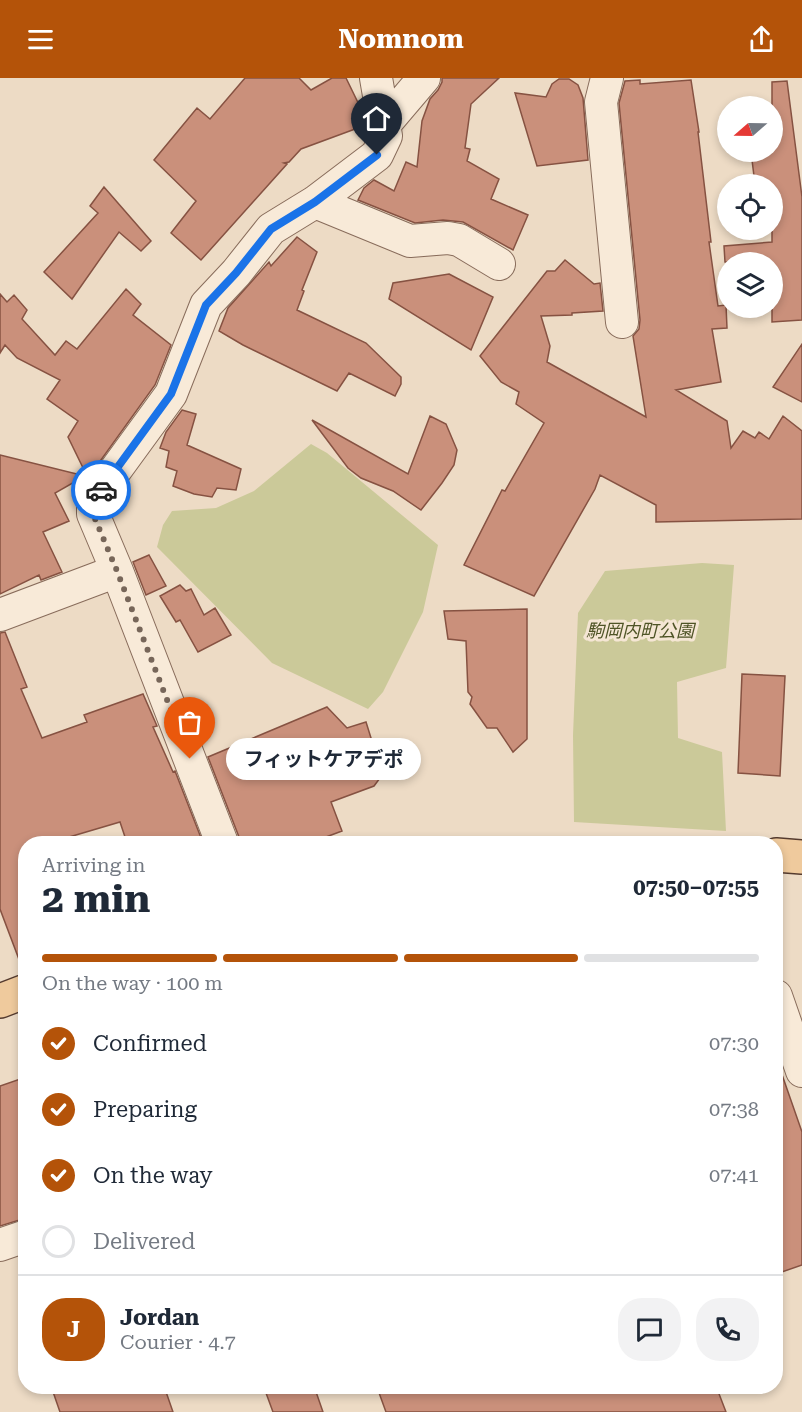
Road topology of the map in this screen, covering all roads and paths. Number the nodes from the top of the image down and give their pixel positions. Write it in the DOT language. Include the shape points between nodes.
graph roads {
  1 [pos="376,78"];
  2 [pos="424,78"];
  3 [pos="607,78"];
  4 [pos="384,125"];
  5 [pos="315,202"];
  6 [pos="499,264"];
  7 [pos="622,322"];
  8 [pos="117,571"];
  9 [pos="0,615"];
  10 [pos="219,836"];
  11 [pos="783,856"];
  12 [pos="802,857"];
  13 [pos="18,994"];
  14 [pos="0,1001"];
  15 [pos="783,1016"];
  16 [pos="802,1071"];
  17 [pos="18,1239"];
  18 [pos="0,1245"];
  1 -- 4 [label="street"];
  2 -- 4 [label="street"];
  3 -- 7 [label="street" via="601,102"];
  4 -- 5 [label="street" via="386,136 377,155"];
  5 -- 6 [label="street" via="410,241 459,240"];
  5 -- 8 [label="street" via="271,229 206,305 171,394 93,501 93,514"];
  8 -- 9 [label="street"];
  8 -- 10 [label="street"];
  11 -- 12 [label="main road"];
  13 -- 14 [label="main road"];
  15 -- 16 [label="street"];
  17 -- 18 [label="street"];
}
